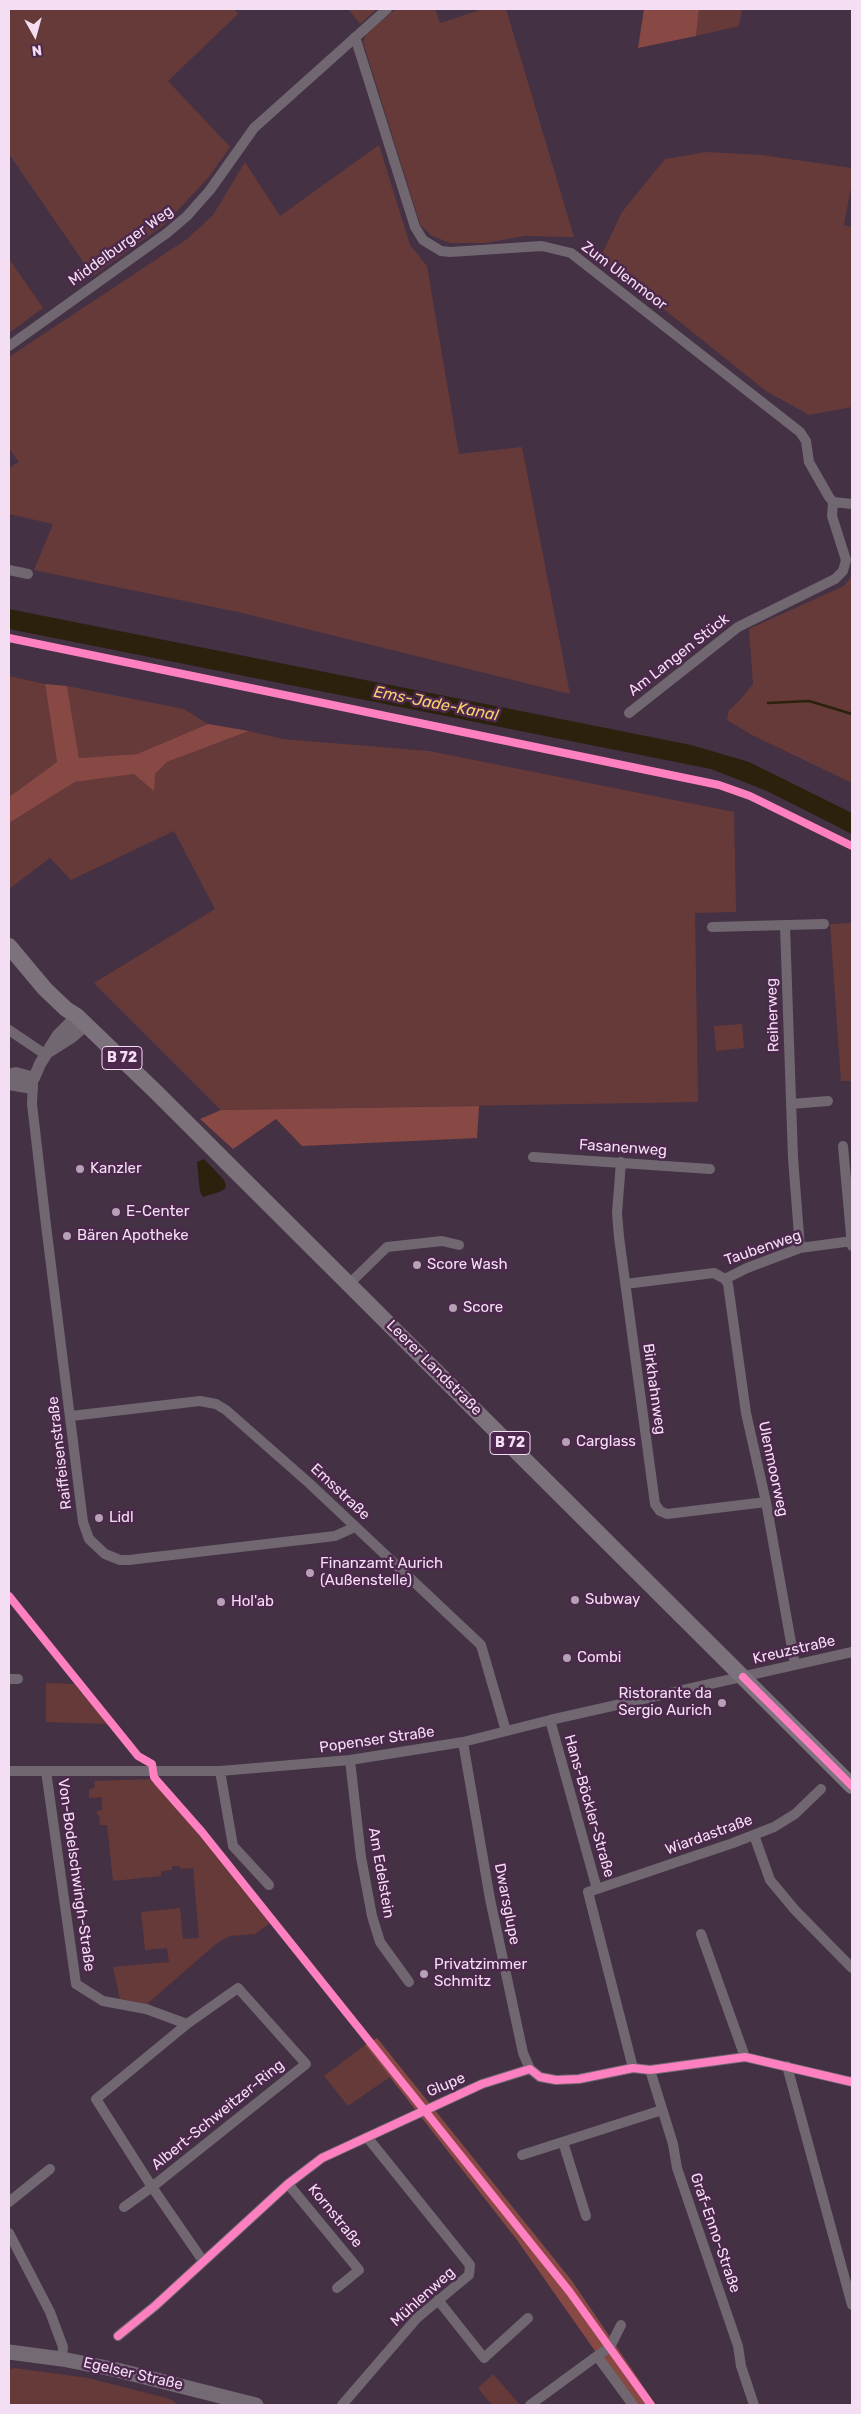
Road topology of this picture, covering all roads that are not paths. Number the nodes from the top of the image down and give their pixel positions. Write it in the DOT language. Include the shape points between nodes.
graph roads {
  1 [pos="387,9"];
  2 [pos="355,37"];
  3 [pos="9,346"];
  4 [pos="833,502"];
  5 [pos="852,504"];
  6 [pos="9,570"];
  7 [pos="28,574"];
  8 [pos="628,713"];
  9 [pos="824,924"];
  10 [pos="785,926"];
  11 [pos="712,927"];
  12 [pos="9,946"];
  13 [pos="82,1020"];
  14 [pos="9,1030"];
  15 [pos="48,1053"];
  16 [pos="9,1075"];
  17 [pos="33,1083"];
  18 [pos="9,1084"];
  19 [pos="828,1101"];
  20 [pos="791,1104"];
  21 [pos="843,1146"];
  22 [pos="533,1157"];
  23 [pos="621,1162"];
  24 [pos="710,1169"];
  25 [pos="852,1243"];
  26 [pos="459,1245"];
  27 [pos="800,1248"];
  28 [pos="726,1279"];
  29 [pos="349,1284"];
  30 [pos="625,1284"];
  31 [pos="71,1416"];
  32 [pos="766,1502"];
  33 [pos="356,1527"];
  34 [pos="852,1652"];
  35 [pos="795,1665"];
  36 [pos="743,1677"];
  37 [pos="550,1720"];
  38 [pos="506,1731"];
  39 [pos="463,1742"];
  40 [pos="350,1760"];
  41 [pos="9,1771"];
  42 [pos="46,1771"];
  43 [pos="220,1771"];
  44 [pos="852,1786"];
  45 [pos="821,1789"];
  46 [pos="754,1835"];
  47 [pos="269,1885"];
  48 [pos="597,1889"];
  49 [pos="701,1934"];
  50 [pos="852,1968"];
  51 [pos="409,1982"];
  52 [pos="187,2024"];
  53 [pos="745,2057"];
  54 [pos="788,2066"];
  55 [pos="633,2068"];
  56 [pos="530,2069"];
  57 [pos="650,2070"];
  58 [pos="852,2082"];
  59 [pos="662,2110"];
  60 [pos="367,2137"];
  61 [pos="563,2142"];
  62 [pos="522,2155"];
  63 [pos="50,2169"];
  64 [pos="288,2184"];
  65 [pos="152,2187"];
  66 [pos="9,2202"];
  67 [pos="124,2207"];
  68 [pos="586,2216"];
  69 [pos="9,2233"];
  70 [pos="203,2260"];
  71 [pos="338,2288"];
  72 [pos="438,2300"];
  73 [pos="852,2305"];
  74 [pos="528,2318"];
  75 [pos="621,2325"];
  76 [pos="118,2336"];
  77 [pos="9,2352"];
  78 [pos="597,2356"];
  79 [pos="62,2359"];
  80 [pos="256,2405"];
  81 [pos="342,2405"];
  82 [pos="530,2405"];
  83 [pos="633,2405"];
  84 [pos="754,2405"];
  1 -- 2 [label="street, Middelburger Weg"];
  2 -- 3 [label="street, Middelburger Weg" via="254,128 210,190 187,216"];
  2 -- 4 [label="street, Zum Ulenmoor" via="415,227 423,240 440,251 450,252 542,246 571,253 800,432 806,440 809,462"];
  4 -- 5 [label="street"];
  4 -- 8 [label="street, Am Langen Stück" via="832,516 846,560 843,572 738,627"];
  6 -- 7 [label="street"];
  9 -- 10 [label="street"];
  10 -- 11 [label="street"];
  10 -- 20 [label="street, Reiherweg"];
  12 -- 13 [label="main road, Leerer Landstraße / B 72" via="71,1004"];
  13 -- 15 [label="street" via="58,1035"];
  13 -- 29 [label="main road, Leerer Landstraße / B 72"];
  14 -- 15 [label="street"];
  15 -- 17 [label="street"];
  16 -- 17 [label="street" via="16,1073"];
  17 -- 18 [label="street"];
  17 -- 31 [label="street, Raiffeisenstraße" via="44,1207"];
  19 -- 20 [label="street"];
  20 -- 27 [label="street, Reiherweg"];
  21 -- 25 [label="street"];
  22 -- 23 [label="street, Fasanenweg"];
  23 -- 24 [label="street, Fasanenweg"];
  23 -- 30 [label="street, Birkhahnweg" via="617,1213"];
  25 -- 27 [label="street, Taubenweg"];
  26 -- 29 [label="street" via="442,1241 387,1247"];
  27 -- 28 [label="street, Taubenweg"];
  28 -- 30 [label="street, Taubenweg" via="714,1273"];
  28 -- 32 [label="street, Ulenmoorweg" via="746,1413"];
  29 -- 36 [label="main road, Leerer Landstraße / B 72"];
  30 -- 32 [label="street, Birkhahnweg" via="655,1504 666,1514"];
  31 -- 33 [label="street, Emsstraße" via="200,1401 216,1404"];
  31 -- 33 [label="street, Raiffeisenstraße" via="84,1525 95,1547 111,1557 129,1560 335,1536"];
  32 -- 35 [label="street, Ulenmoorweg"];
  33 -- 38 [label="street, Emsstraße" via="481,1645"];
  34 -- 35 [label="street, Kreuzstraße"];
  35 -- 36 [label="street, Kreuzstraße"];
  36 -- 37 [label="street, Popenser Straße"];
  36 -- 44 [label="main road, Leerer Landstraße / B 72"];
  37 -- 38 [label="street, Popenser Straße"];
  37 -- 48 [label="street, Hans-Böckler-Straße"];
  38 -- 39 [label="street, Popenser Straße"];
  39 -- 40 [label="street, Popenser Straße"];
  39 -- 56 [label="street, Dwarsglupe" via="490,1899 523,2053"];
  40 -- 43 [label="street, Popenser Straße"];
  40 -- 51 [label="street, Am Edelstein" via="361,1858 372,1916 380,1942"];
  41 -- 42 [label="street, Popenser Straße"];
  42 -- 43 [label="street, Popenser Straße"];
  42 -- 52 [label="street, Von-Bodelschwingh-Straße" via="76,1984 103,2001 146,2010"];
  43 -- 47 [label="street" via="233,1846"];
  45 -- 46 [label="street, Wiardastraße" via="795,1814"];
  46 -- 48 [label="street, Wiardastraße"];
  46 -- 50 [label="street" via="770,1880 794,1910"];
  48 -- 55 [label="street, Hans-Böckler-Straße" via="588,1892"];
  49 -- 53 [label="street"];
  52 -- 65 [label="street, Albert-Schweitzer-Ring" via="96,2099"];
  52 -- 65 [label="street, Albert-Schweitzer-Ring" via="238,1988 306,2064"];
  53 -- 54 [label="street"];
  53 -- 57 [label="street"];
  54 -- 58 [label="street"];
  54 -- 73 [label="street"];
  55 -- 56 [label="street" via="579,2079 556,2080 540,2077"];
  55 -- 57 [label="street"];
  56 -- 60 [label="street, Glupe" via="482,2084"];
  57 -- 59 [label="street, Graf-Enno-Straße"];
  59 -- 61 [label="street"];
  59 -- 84 [label="street, Graf-Enno-Straße" via="677,2168 738,2346"];
  60 -- 64 [label="street, Glupe" via="322,2158"];
  60 -- 72 [label="street, Mühlenweg" via="470,2265 469,2275"];
  61 -- 62 [label="street"];
  61 -- 68 [label="street"];
  63 -- 66 [label="street"];
  64 -- 70 [label="street, Glupe"];
  64 -- 71 [label="street, Kornstraße" via="359,2270"];
  65 -- 67 [label="street, Albert-Schweitzer-Ring"];
  65 -- 70 [label="street, Albert-Schweitzer-Ring"];
  69 -- 79 [label="street" via="50,2312 63,2347"];
  70 -- 76 [label="street, Glupe"];
  72 -- 74 [label="street" via="484,2358"];
  72 -- 81 [label="street, Mühlenweg" via="417,2318"];
  75 -- 78 [label="street" via="610,2347"];
  77 -- 79 [label="main road, Egelser Straße"];
  78 -- 82 [label="street"];
  78 -- 83 [label="street"];
  79 -- 80 [label="main road, Egelser Straße" via="179,2384"];
}
